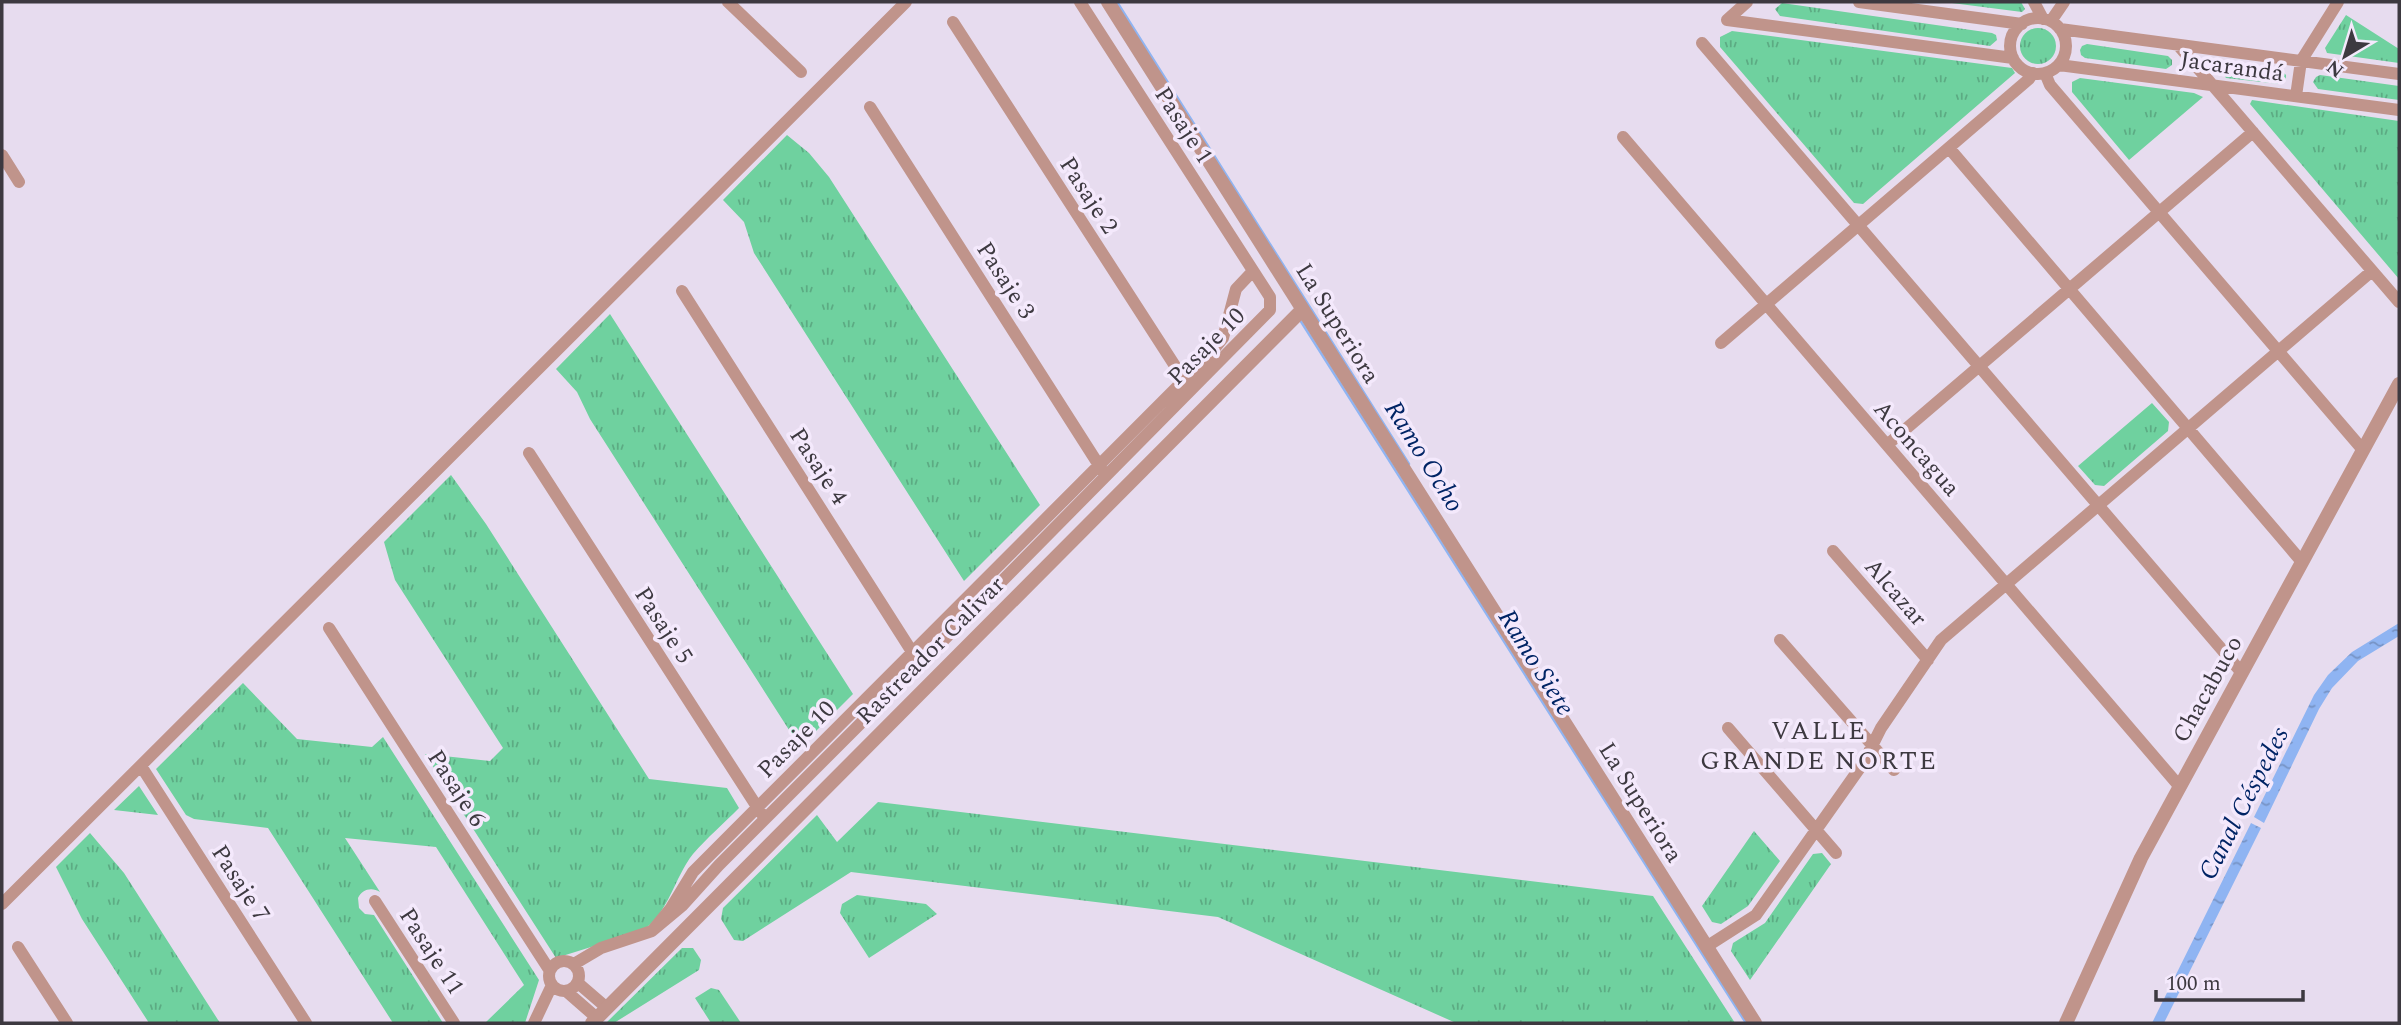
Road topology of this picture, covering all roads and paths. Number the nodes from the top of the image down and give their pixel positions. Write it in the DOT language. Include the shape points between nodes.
graph roads {
  1 [pos="728,2"];
  2 [pos="906,2"];
  3 [pos="1080,2"];
  4 [pos="1108,2"];
  5 [pos="1747,2"];
  6 [pos="1859,2"];
  7 [pos="2034,2"];
  8 [pos="2064,2"];
  9 [pos="2338,2"];
  10 [pos="953,22"];
  11 [pos="2051,23"];
  12 [pos="2022,24"];
  13 [pos="1702,43"];
  14 [pos="2178,45"];
  15 [pos="2013,58"];
  16 [pos="2301,61"];
  17 [pos="2059,65"];
  18 [pos="801,72"];
  19 [pos="2039,73"];
  20 [pos="2399,75"];
  21 [pos="2213,85"];
  22 [pos="2296,96"];
  23 [pos="870,107"];
  24 [pos="2399,110"];
  25 [pos="2253,132"];
  26 [pos="1623,136"];
  27 [pos="1949,148"];
  28 [pos="2,155"];
  29 [pos="19,182"];
  30 [pos="2159,212"];
  31 [pos="1858,225"];
  32 [pos="1253,271"];
  33 [pos="2372,271"];
  34 [pos="2069,289"];
  35 [pos="682,291"];
  36 [pos="2399,302"];
  37 [pos="1766,304"];
  38 [pos="1302,310"];
  39 [pos="1721,342"];
  40 [pos="2279,351"];
  41 [pos="1979,366"];
  42 [pos="2399,384"];
  43 [pos="1187,386"];
  44 [pos="2188,428"];
  45 [pos="1887,445"];
  46 [pos="2363,450"];
  47 [pos="529,453"];
  48 [pos="1098,464"];
  49 [pos="1106,476"];
  50 [pos="2098,505"];
  51 [pos="1833,551"];
  52 [pos="2302,562"];
  53 [pos="2006,584"];
  54 [pos="329,628"];
  55 [pos="1780,640"];
  56 [pos="913,652"];
  57 [pos="1928,660"];
  58 [pos="920,664"];
  59 [pos="2242,673"];
  60 [pos="1728,728"];
  61 [pos="1872,745"];
  62 [pos="141,766"];
  63 [pos="1894,770"];
  64 [pos="2180,787"];
  65 [pos="757,807"];
  66 [pos="765,819"];
  67 [pos="1816,830"];
  68 [pos="1836,853"];
  69 [pos="375,901"];
  70 [pos="2,904"];
  71 [pos="652,931"];
  72 [pos="18,947"];
  73 [pos="1706,947"];
  74 [pos="574,964"];
  75 [pos="550,971"];
  76 [pos="578,983"];
  77 [pos="552,985"];
  78 [pos="566,991"];
  79 [pos="598,1017"];
  80 [pos="536,1020"];
  81 [pos="67,1023"];
  82 [pos="306,1023"];
  83 [pos="454,1023"];
  84 [pos="1755,1023"];
  85 [pos="2066,1023"];
  1 -- 18 [label="street"];
  2 -- 62 [label="street"];
  3 -- 32 [label="street, Pasaje 1"];
  4 -- 38 [label="street, La Superiora"];
  5 -- 15 [label="street" via="1727,20"];
  6 -- 12 [label="street, Jacarandá"];
  7 -- 11 [label="street"];
  8 -- 11 [label="street"];
  9 -- 16 [label="street"];
  10 -- 43 [label="street, Pasaje 2"];
  11 -- 12 [label="street, Jacarandá" via="2028,20"];
  11 -- 14 [label="street, Jacarandá"];
  11 -- 17 [label="street" via="2066,43"];
  12 -- 15 [label="street" via="2011,43"];
  13 -- 31 [label="street"];
  14 -- 16 [label="street, Jacarandá"];
  14 -- 21 [label="street"];
  15 -- 19 [label="street" via="2021,68"];
  16 -- 20 [label="street, Jacarandá"];
  16 -- 22 [label="street"];
  17 -- 19 [label="street"];
  17 -- 21 [label="street, Jacarandá"];
  19 -- 27 [label="street"];
  19 -- 30 [label="street"];
  21 -- 22 [label="street, Jacarandá"];
  21 -- 25 [label="street"];
  22 -- 24 [label="street, Jacarandá"];
  23 -- 48 [label="street, Pasaje 3"];
  25 -- 30 [label="street"];
  25 -- 33 [label="street"];
  26 -- 37 [label="street, Aconcagua"];
  27 -- 31 [label="street"];
  27 -- 34 [label="street"];
  28 -- 29 [label="street"];
  30 -- 34 [label="street"];
  30 -- 40 [label="street"];
  31 -- 37 [label="street"];
  31 -- 41 [label="street"];
  32 -- 43 [label="street, Pasaje 10" via="1236,289 1223,338"];
  32 -- 43 [label="street, Pasaje 10" via="1270,297 1270,310"];
  33 -- 36 [label="street"];
  33 -- 40 [label="street"];
  34 -- 41 [label="street"];
  34 -- 44 [label="street"];
  35 -- 56 [label="street, Pasaje 4"];
  37 -- 39 [label="street"];
  37 -- 45 [label="street, Aconcagua"];
  38 -- 73 [label="street, La Superiora"];
  38 -- 79 [label="street, Rastreador Calivar"];
  40 -- 44 [label="street"];
  40 -- 46 [label="street"];
  41 -- 45 [label="street"];
  41 -- 50 [label="street"];
  42 -- 46 [label="street, Chacabuco"];
  43 -- 48 [label="street, Pasaje 10"];
  43 -- 49 [label="street, Pasaje 10"];
  44 -- 50 [label="street"];
  44 -- 52 [label="street"];
  45 -- 53 [label="street, Aconcagua"];
  46 -- 52 [label="street, Chacabuco"];
  47 -- 65 [label="street, Pasaje 5"];
  48 -- 49 [label="street, Pasaje 3"];
  48 -- 56 [label="street, Pasaje 10"];
  49 -- 58 [label="street, Pasaje 10"];
  50 -- 53 [label="street"];
  50 -- 59 [label="street"];
  51 -- 57 [label="street, Alcazar"];
  52 -- 59 [label="street, Chacabuco"];
  53 -- 57 [label="street" via="1941,640"];
  53 -- 64 [label="street, Aconcagua"];
  54 -- 75 [label="street, Pasaje 6"];
  55 -- 61 [label="street"];
  56 -- 58 [label="street, Pasaje 4"];
  56 -- 65 [label="street, Pasaje 10"];
  57 -- 61 [label="street"];
  58 -- 66 [label="street, Pasaje 10"];
  59 -- 64 [label="street, Chacabuco"];
  60 -- 67 [label="street"];
  61 -- 63 [label="street"];
  61 -- 67 [label="street"];
  62 -- 70 [label="street"];
  62 -- 82 [label="street, Pasaje 7"];
  64 -- 85 [label="street, Chacabuco" via="2141,858"];
  65 -- 66 [label="street, Pasaje 5"];
  65 -- 71 [label="street, Pasaje 10" via="693,872"];
  66 -- 71 [label="street, Pasaje 10"];
  67 -- 68 [label="street"];
  67 -- 73 [label="street" via="1756,915"];
  69 -- 83 [label="street, Pasaje 11"];
  71 -- 74 [label="street, Pasaje 10" via="601,947"];
  72 -- 81 [label="street"];
  73 -- 84 [label="street, La Superiora"];
  74 -- 75 [label="street" via="560,961"];
  74 -- 76 [label="street"];
  75 -- 77 [label="street"];
  76 -- 78 [label="street"];
  76 -- 79 [label="street"];
  77 -- 78 [label="street"];
  77 -- 80 [label="street"];
  78 -- 79 [label="street"];
}
